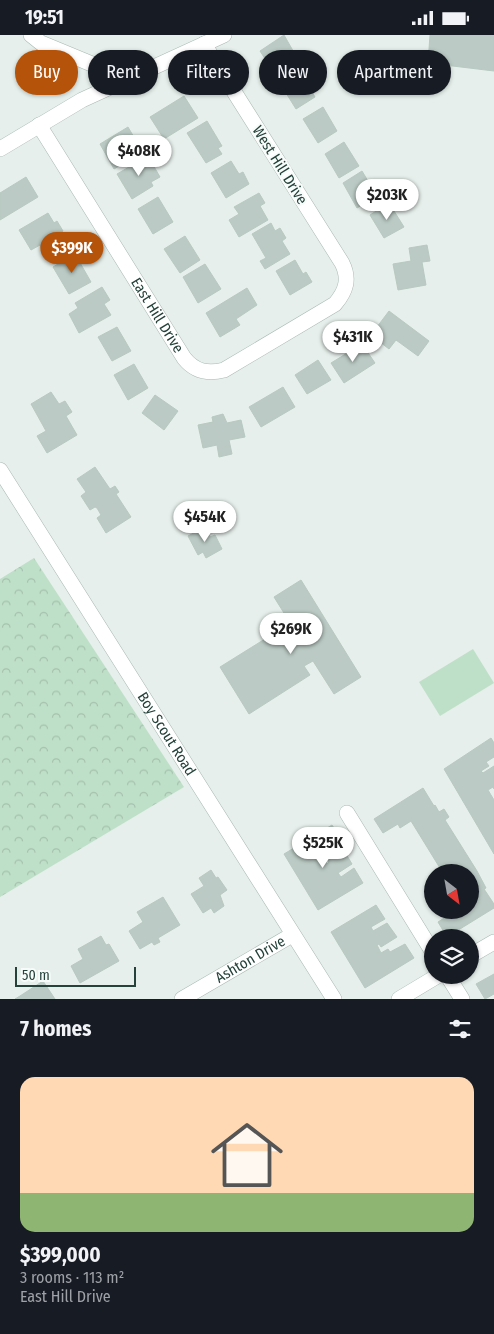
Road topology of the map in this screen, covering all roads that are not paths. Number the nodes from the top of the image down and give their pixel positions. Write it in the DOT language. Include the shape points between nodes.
graph roads {
  1 [pos="31,35"];
  2 [pos="224,35"];
  3 [pos="204,44"];
  4 [pos="88,62"];
  5 [pos="158,65"];
  6 [pos="93,95"];
  7 [pos="39,125"];
  8 [pos="0,149"];
  9 [pos="202,372"];
  10 [pos="0,470"];
  11 [pos="347,813"];
  12 [pos="292,935"];
  13 [pos="424,938"];
  14 [pos="494,942"];
  15 [pos="479,951"];
  16 [pos="424,984"];
  17 [pos="453,984"];
  18 [pos="182,999"];
  19 [pos="334,999"];
  20 [pos="399,999"];
  21 [pos="462,999"];
  1 -- 4 [label="street" via="41,43"];
  2 -- 3 [label="street"];
  3 -- 5 [label="street"];
  3 -- 9 [label="street, West Hill Drive" via="342,263 346,277 345,288 335,304 224,370"];
  6 -- 7 [label="street"];
  7 -- 8 [label="street"];
  7 -- 9 [label="street, East Hill Drive" via="182,356"];
  10 -- 12 [label="street, Boy Scout Road"];
  11 -- 13 [label="street"];
  12 -- 18 [label="street, Ashton Drive"];
  12 -- 19 [label="street, Boy Scout Road"];
  14 -- 15 [label="street"];
  16 -- 20 [label="street"];
  17 -- 21 [label="street"];
}
